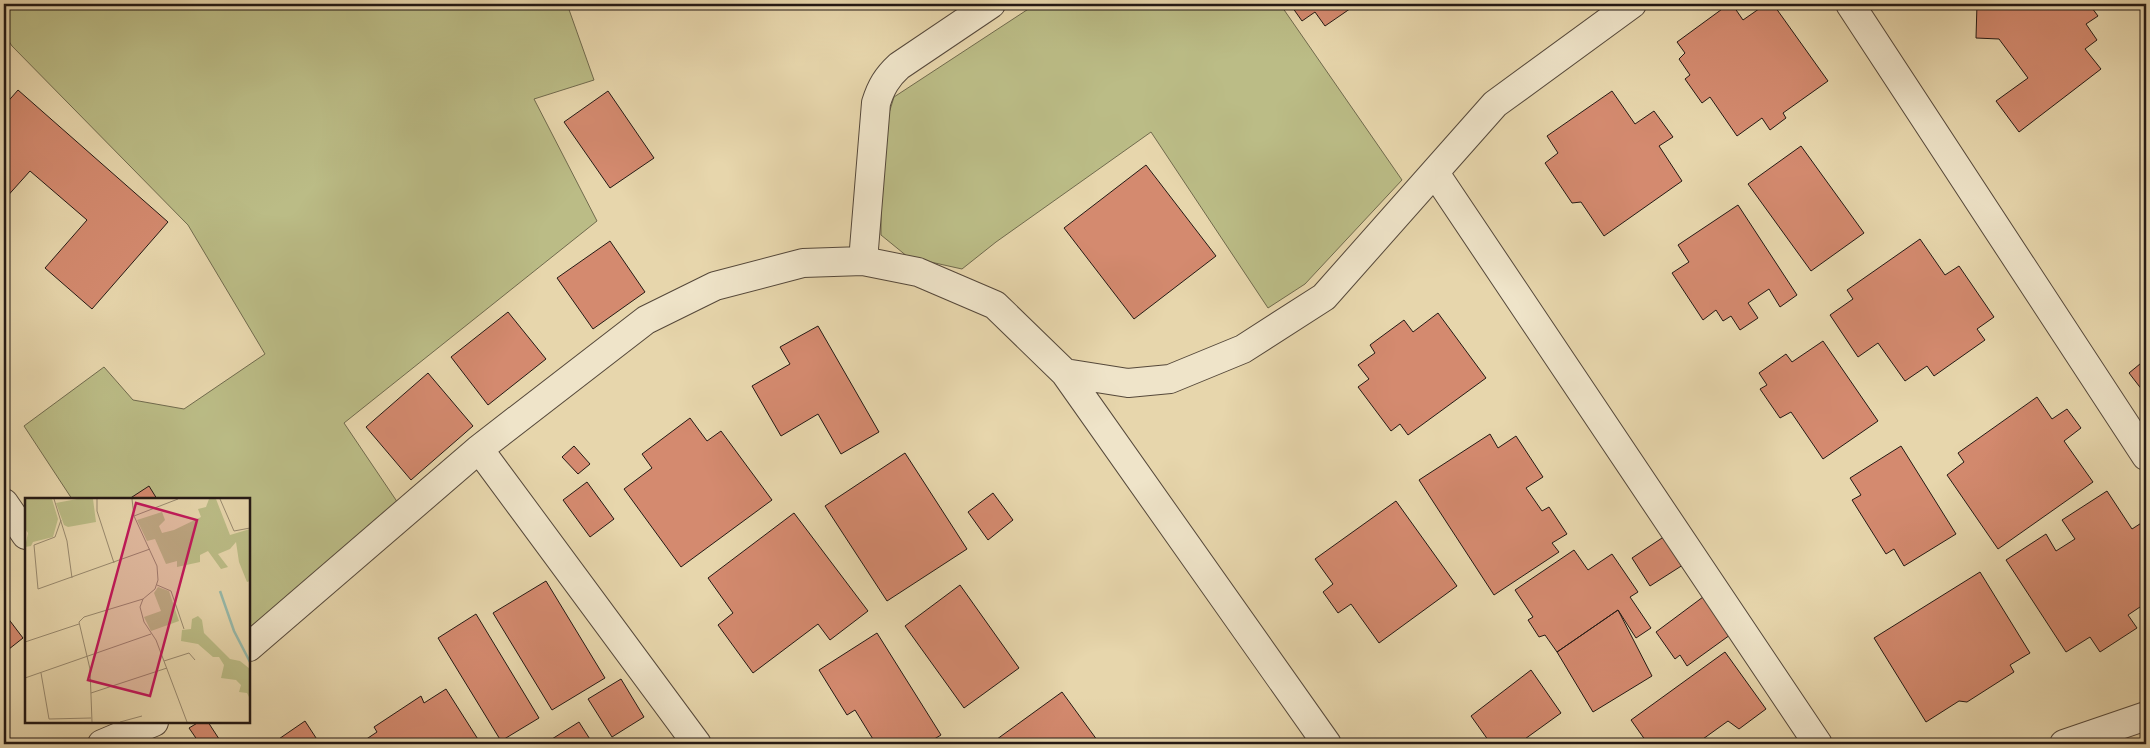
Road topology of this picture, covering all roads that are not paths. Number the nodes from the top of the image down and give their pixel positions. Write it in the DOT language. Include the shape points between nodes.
graph roads {
  1 [pos="991,4"];
  2 [pos="1632,4"];
  3 [pos="1850,4"];
  4 [pos="1435,173"];
  5 [pos="863,261"];
  6 [pos="1065,373"];
  7 [pos="479,449"];
  8 [pos="2146,456"];
  9 [pos="4,502"];
  10 [pos="25,534"];
  11 [pos="250,646"];
  12 [pos="2146,716"];
  13 [pos="151,723"];
  14 [pos="102,744"];
  15 [pos="697,744"];
  16 [pos="1327,744"];
  17 [pos="1818,744"];
  18 [pos="2064,744"];
  1 -- 5 [label="street" via="899,66 881,88 876,103"];
  2 -- 4 [label="street" via="1495,104"];
  3 -- 8 [label="street"];
  4 -- 6 [label="street" via="1324,298 1243,349 1170,379 1128,383"];
  4 -- 17 [label="street"];
  5 -- 6 [label="street" via="918,272 994,305"];
  5 -- 7 [label="street" via="803,263 715,286 663,311 646,320"];
  6 -- 16 [label="street"];
  7 -- 11 [label="street"];
  7 -- 15 [label="street"];
  9 -- 10 [label="street"];
  12 -- 18 [label="street"];
  13 -- 14 [label="street"];
}
